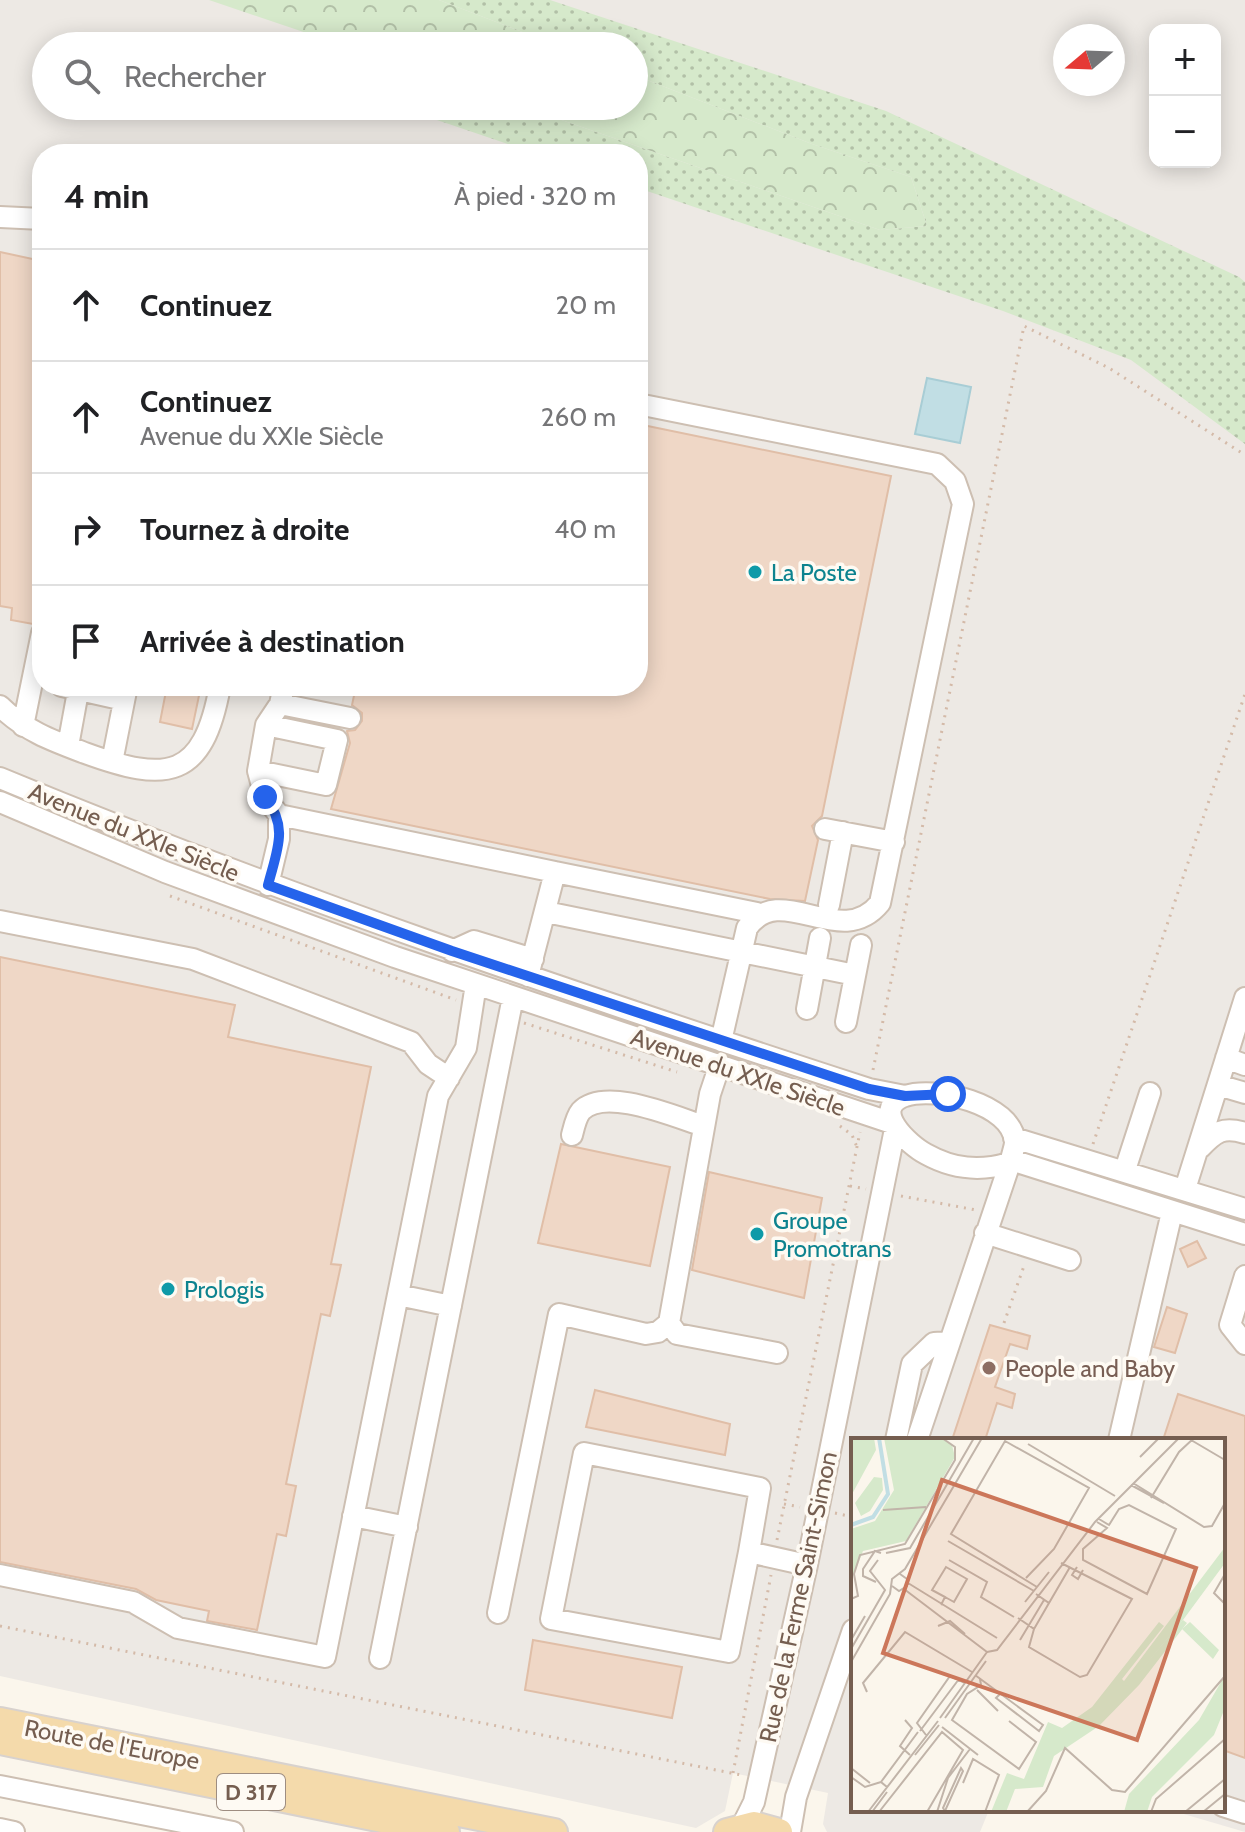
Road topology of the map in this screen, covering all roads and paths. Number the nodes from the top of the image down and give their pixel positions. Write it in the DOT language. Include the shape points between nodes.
graph roads {
  1 [pos="0,217"];
  2 [pos="32,219"];
  3 [pos="648,406"];
  4 [pos="1245,455"];
  5 [pos="1245,694"];
  6 [pos="32,696"];
  7 [pos="72,696"];
  8 [pos="125,696"];
  9 [pos="218,696"];
  10 [pos="281,696"];
  11 [pos="285,696"];
  12 [pos="0,706"];
  13 [pos="350,718"];
  14 [pos="266,725"];
  15 [pos="23,726"];
  16 [pos="68,746"];
  17 [pos="112,762"];
  18 [pos="258,771"];
  19 [pos="0,778"];
  20 [pos="0,802"];
  21 [pos="279,815"];
  22 [pos="894,842"];
  23 [pos="555,872"];
  24 [pos="268,885"];
  25 [pos="829,905"];
  26 [pos="546,912"];
  27 [pos="757,913"];
  28 [pos="0,921"];
  29 [pos="820,938"];
  30 [pos="861,945"];
  31 [pos="742,952"];
  32 [pos="530,968"];
  33 [pos="814,968"];
  34 [pos="855,975"];
  35 [pos="476,984"];
  36 [pos="513,997"];
  37 [pos="1245,998"];
  38 [pos="807,1009"];
  39 [pos="846,1022"];
  40 [pos="721,1041"];
  41 [pos="1236,1062"];
  42 [pos="720,1064"];
  43 [pos="449,1078"];
  44 [pos="1218,1085"];
  45 [pos="869,1089"];
  46 [pos="1150,1093"];
  47 [pos="1245,1093"];
  48 [pos="905,1096"];
  49 [pos="863,1115"];
  50 [pos="704,1126"];
  51 [pos="894,1126"];
  52 [pos="1245,1133"];
  53 [pos="572,1135"];
  54 [pos="1014,1138"];
  55 [pos="1197,1151"];
  56 [pos="1088,1159"];
  57 [pos="1010,1161"];
  58 [pos="1125,1170"];
  59 [pos="850,1186"];
  60 [pos="1185,1189"];
  61 [pos="880,1192"];
  62 [pos="1245,1209"];
  63 [pos="1172,1212"];
  64 [pos="988,1223"];
  65 [pos="1245,1234"];
  66 [pos="1030,1248"];
  67 [pos="1070,1260"];
  68 [pos="1244,1282"];
  69 [pos="398,1295"];
  70 [pos="451,1306"];
  71 [pos="669,1323"];
  72 [pos="1004,1323"];
  73 [pos="950,1342"];
  74 [pos="1245,1344"];
  75 [pos="777,1353"];
  76 [pos="896,1438"];
  77 [pos="918,1438"];
  78 [pos="1119,1438"];
  79 [pos="353,1516"];
  80 [pos="407,1527"];
  81 [pos="749,1552"];
  82 [pos="774,1558"];
  83 [pos="807,1565"];
  84 [pos="0,1575"];
  85 [pos="498,1613"];
  86 [pos="0,1626"];
  87 [pos="851,1636"];
  88 [pos="380,1658"];
  89 [pos="0,1721"];
  90 [pos="0,1741"];
  91 [pos="733,1773"];
  92 [pos="759,1778"];
  93 [pos="0,1786"];
  94 [pos="1225,1807"];
  95 [pos="1245,1813"];
  96 [pos="0,1829"];
  97 [pos="734,1829"];
  98 [pos="14,1832"];
  99 [pos="233,1832"];
  100 [pos="446,1832"];
  101 [pos="554,1832"];
  102 [pos="779,1832"];
  103 [pos="790,1832"];
  1 -- 2 [label="street"];
  3 -- 22 [label="street" via="937,464 955,481 963,504"];
  4 -- 45 [label="path" via="1109,368 1024,326"];
  5 -- 56 [label="path"];
  6 -- 15 [label="street"];
  7 -- 16 [label="street"];
  8 -- 17 [label="street"];
  9 -- 17 [label="street" via="213,725 181,764 157,772"];
  10 -- 14 [label="street"];
  11 -- 13 [label="street"];
  12 -- 15 [label="street"];
  14 -- 18 [label="street"];
  14 -- 18 [label="street" via="337,740 326,785"];
  15 -- 16 [label="street"];
  16 -- 17 [label="street"];
  18 -- 21 [label="street" via="265,797"];
  19 -- 24 [label="street, Avenue du XXIe Siècle"];
  20 -- 35 [label="street, Avenue du XXIe Siècle" via="165,872"];
  21 -- 23 [label="street"];
  21 -- 24 [label="street"];
  22 -- 25 [label="street" via="834,830"];
  22 -- 27 [label="street" via="880,903 869,917 849,923 772,909"];
  23 -- 26 [label="street"];
  23 -- 27 [label="street"];
  24 -- 32 [label="street, Avenue du XXIe Siècle" via="452,951"];
  26 -- 31 [label="street"];
  26 -- 32 [label="street"];
  27 -- 31 [label="street"];
  28 -- 43 [label="street" via="193,959 411,1042 428,1064"];
  29 -- 33 [label="street"];
  30 -- 34 [label="street"];
  31 -- 33 [label="street"];
  31 -- 40 [label="street"];
  32 -- 40 [label="street, Avenue du XXIe Siècle"];
  33 -- 34 [label="street"];
  33 -- 38 [label="street"];
  34 -- 39 [label="street"];
  35 -- 36 [label="street, Avenue du XXIe Siècle"];
  35 -- 43 [label="street" via="466,1048"];
  36 -- 42 [label="street, Avenue du XXIe Siècle"];
  36 -- 70 [label="street"];
  37 -- 41 [label="street"];
  40 -- 45 [label="street, Avenue du XXIe Siècle"];
  41 -- 44 [label="street"];
  42 -- 49 [label="street, Avenue du XXIe Siècle"];
  42 -- 50 [label="street"];
  43 -- 69 [label="street" via="438,1096"];
  44 -- 47 [label="street"];
  44 -- 55 [label="street"];
  45 -- 48 [label="street, Avenue du XXIe Siècle"];
  46 -- 58 [label="street"];
  48 -- 51 [label="street, Rue de la Ferme Saint-Simon" via="894,1103"];
  48 -- 54 [label="street, Avenue du XXIe Siècle" via="948,1094 975,1102 996,1113"];
  49 -- 51 [label="street, Avenue du XXIe Siècle"];
  49 -- 59 [label="path"];
  50 -- 53 [label="street" via="616,1100 597,1101 578,1114"];
  50 -- 71 [label="street"];
  51 -- 57 [label="street" via="916,1149 943,1164 989,1169"];
  51 -- 61 [label="street, Rue de la Ferme Saint-Simon"];
  52 -- 55 [label="street" via="1224,1129"];
  54 -- 56 [label="street"];
  54 -- 57 [label="street"];
  55 -- 60 [label="street"];
  56 -- 58 [label="street"];
  57 -- 63 [label="street"];
  57 -- 64 [label="street"];
  58 -- 60 [label="street"];
  59 -- 61 [label="path"];
  59 -- 82 [label="path"];
  60 -- 62 [label="street"];
  61 -- 64 [label="path"];
  61 -- 83 [label="street, Rue de la Ferme Saint-Simon"];
  63 -- 65 [label="street"];
  63 -- 78 [label="street"];
  64 -- 66 [label="street"];
  64 -- 73 [label="street"];
  66 -- 67 [label="street"];
  66 -- 72 [label="path"];
  68 -- 74 [label="street" via="1230,1325"];
  69 -- 70 [label="street"];
  69 -- 79 [label="street"];
  70 -- 80 [label="street"];
  71 -- 75 [label="street" via="677,1334"];
  71 -- 85 [label="street" via="646,1334 559,1314"];
  73 -- 76 [label="street" via="934,1343 912,1364"];
  73 -- 77 [label="street"];
  79 -- 80 [label="street"];
  79 -- 84 [label="street" via="325,1657 178,1628 133,1602"];
  80 -- 88 [label="street"];
  81 -- 81 [label="street" via="729,1652 551,1619 584,1453 760,1488"];
  81 -- 82 [label="street"];
  82 -- 83 [label="street"];
  82 -- 91 [label="path"];
  83 -- 92 [label="street, Rue de la Ferme Saint-Simon"];
  86 -- 91 [label="path"];
  87 -- 103 [label="street, Rue de la Ferme Saint-Simon" via="796,1797"];
  89 -- 101 [label="main road, Route de l'Europe / D 317"];
  90 -- 100 [label="main road, Route de l'Europe / D 317"];
  91 -- 92 [label="path"];
  92 -- 97 [label="street, Rue de la Ferme Saint-Simon" via="749,1816"];
  93 -- 99 [label="street"];
  94 -- 95 [label="street"];
  96 -- 98 [label="street"];
  97 -- 102 [label="main road"];
}
